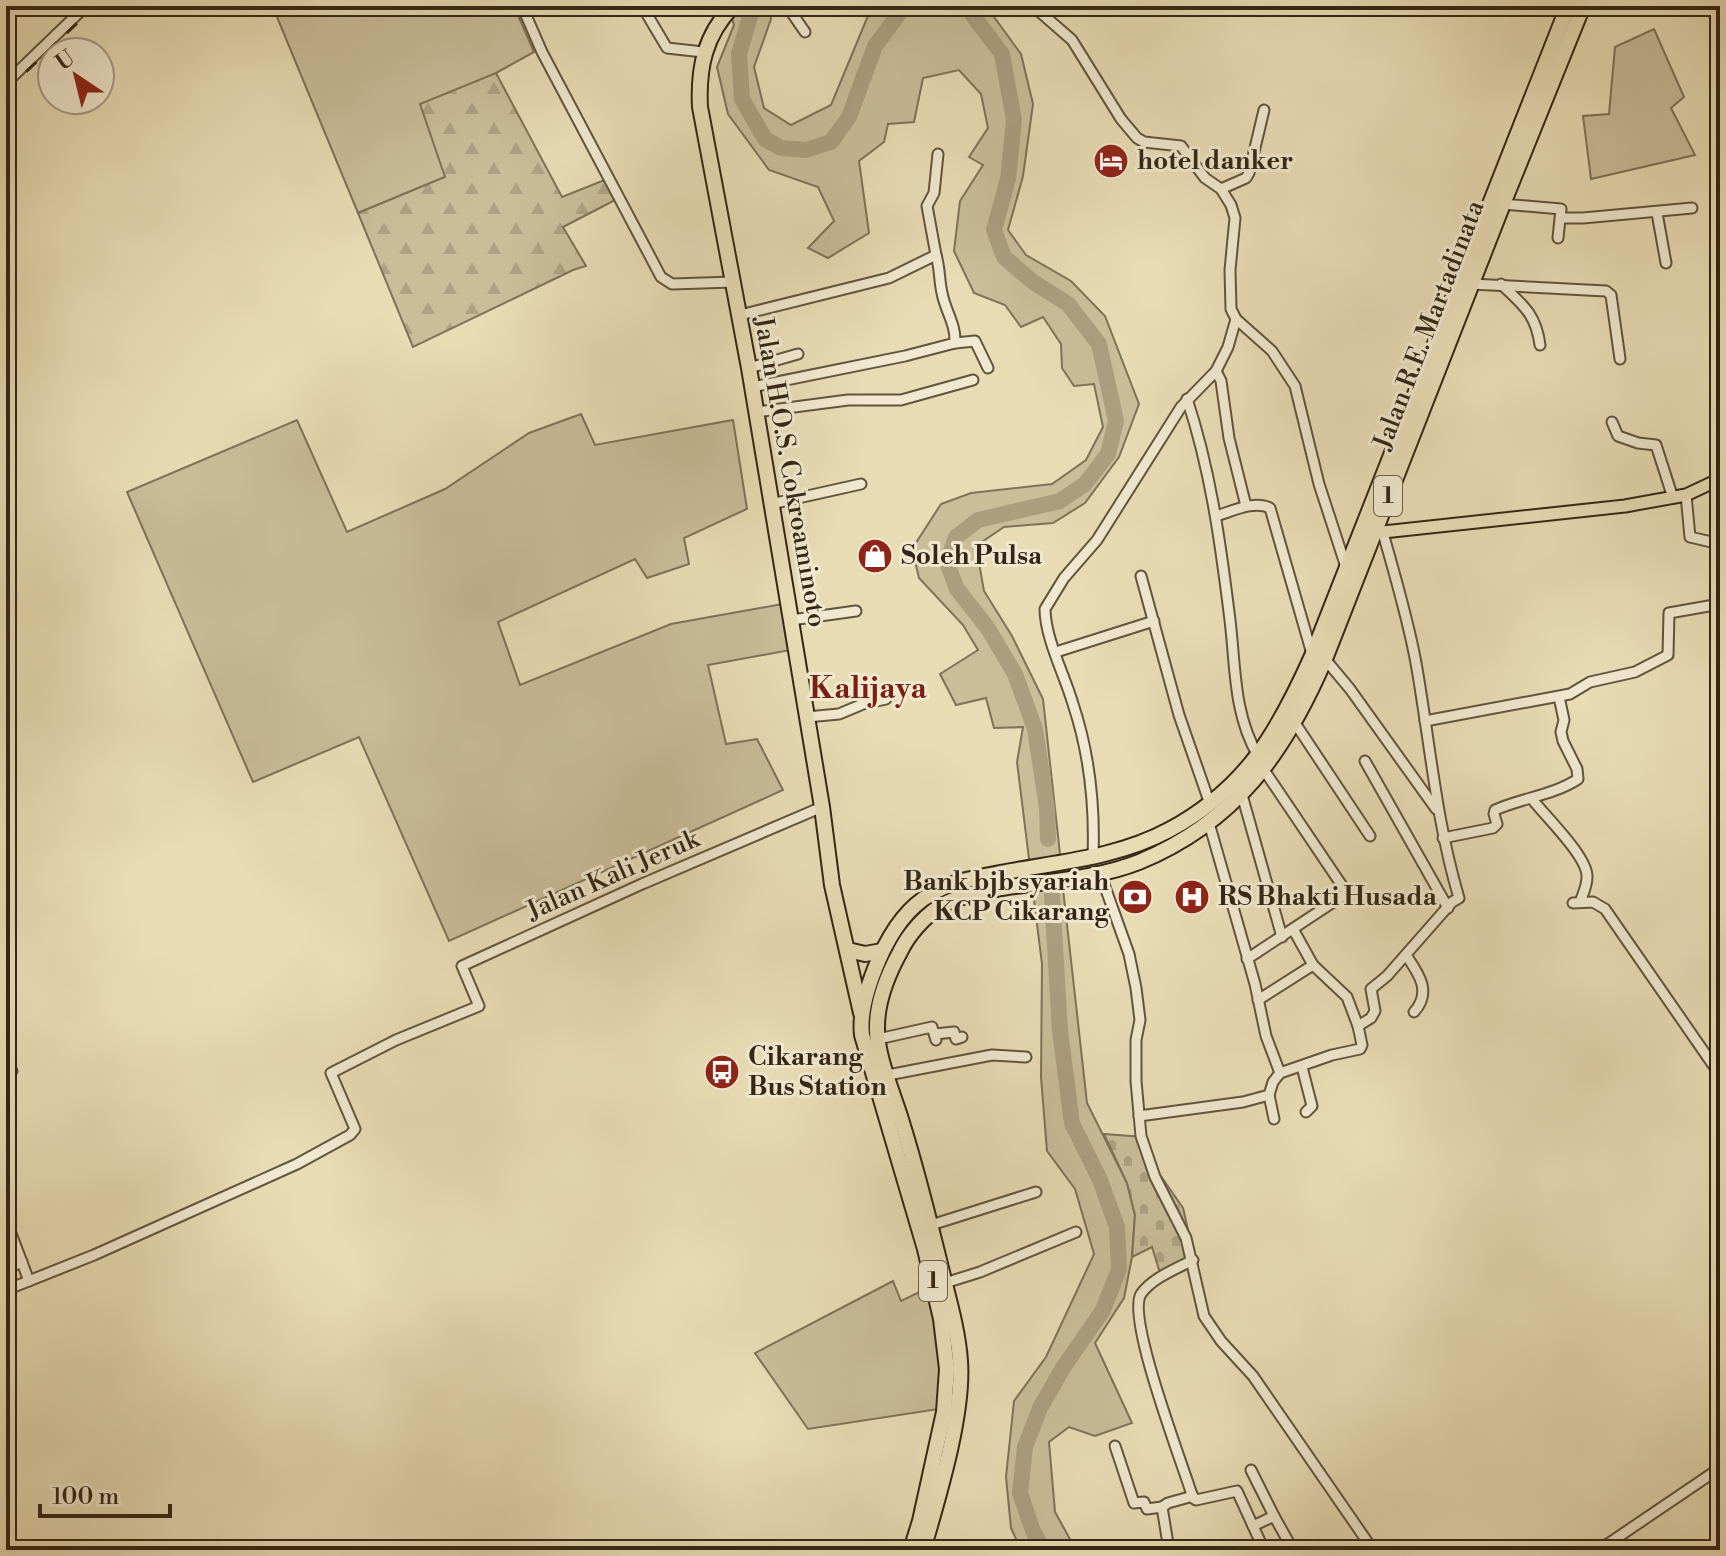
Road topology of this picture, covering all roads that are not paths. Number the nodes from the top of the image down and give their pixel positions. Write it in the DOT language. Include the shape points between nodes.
graph roads {
  1 [pos="19,6"];
  2 [pos="86,6"];
  3 [pos="522,6"];
  4 [pos="642,6"];
  5 [pos="787,6"];
  6 [pos="1033,6"];
  7 [pos="1568,6"];
  8 [pos="1583,6"];
  9 [pos="730,7"];
  10 [pos="6,19"];
  11 [pos="805,32"];
  12 [pos="703,52"];
  13 [pos="6,83"];
  14 [pos="1264,110"];
  15 [pos="938,154"];
  16 [pos="1221,189"];
  17 [pos="1503,204"];
  18 [pos="1692,208"];
  19 [pos="1657,213"];
  20 [pos="1561,218"];
  21 [pos="1558,238"];
  22 [pos="936,255"];
  23 [pos="1666,263"];
  24 [pos="733,282"];
  25 [pos="1471,284"];
  26 [pos="1501,284"];
  27 [pos="740,315"];
  28 [pos="1236,319"];
  29 [pos="955,343"];
  30 [pos="1540,345"];
  31 [pos="798,354"];
  32 [pos="1620,359"];
  33 [pos="749,368"];
  34 [pos="988,368"];
  35 [pos="1216,371"];
  36 [pos="973,380"];
  37 [pos="752,387"];
  38 [pos="1187,399"];
  39 [pos="756,412"];
  40 [pos="1612,422"];
  41 [pos="1720,479"];
  42 [pos="861,484"];
  43 [pos="1686,495"];
  44 [pos="1673,498"];
  45 [pos="771,504"];
  46 [pos="1246,506"];
  47 [pos="1216,516"];
  48 [pos="1378,533"];
  49 [pos="1720,544"];
  50 [pos="1346,567"];
  51 [pos="1141,576"];
  52 [pos="1720,604"];
  53 [pos="856,611"];
  54 [pos="791,620"];
  55 [pos="1154,621"];
  56 [pos="1056,652"];
  57 [pos="1318,657"];
  58 [pos="1559,697"];
  59 [pos="886,699"];
  60 [pos="807,717"];
  61 [pos="1425,721"];
  62 [pos="1295,723"];
  63 [pos="1365,761"];
  64 [pos="1261,763"];
  65 [pos="1242,795"];
  66 [pos="1532,799"];
  67 [pos="1210,804"];
  68 [pos="822,807"];
  69 [pos="1438,812"];
  70 [pos="1209,823"];
  71 [pos="1370,836"];
  72 [pos="1443,838"];
  73 [pos="1093,857"];
  74 [pos="1100,873"];
  75 [pos="1009,880"];
  76 [pos="984,884"];
  77 [pos="1448,908"];
  78 [pos="1293,929"];
  79 [pos="1282,937"];
  80 [pos="848,950"];
  81 [pos="882,951"];
  82 [pos="1406,955"];
  83 [pos="1247,959"];
  84 [pos="1313,965"];
  85 [pos="1258,1000"];
  86 [pos="1414,1012"];
  87 [pos="862,1016"];
  88 [pos="1358,1026"];
  89 [pos="877,1033"];
  90 [pos="962,1037"];
  91 [pos="1026,1057"];
  92 [pos="1302,1067"];
  93 [pos="1280,1073"];
  94 [pos="888,1075"];
  95 [pos="1720,1075"];
  96 [pos="1269,1095"];
  97 [pos="1306,1112"];
  98 [pos="1139,1116"];
  99 [pos="1274,1119"];
  100 [pos="1036,1192"];
  101 [pos="7,1224"];
  102 [pos="931,1225"];
  103 [pos="1076,1232"];
  104 [pos="1193,1260"];
  105 [pos="22,1262"];
  106 [pos="6,1269"];
  107 [pos="29,1281"];
  108 [pos="945,1283"];
  109 [pos="6,1290"];
  110 [pos="1115,1446"];
  111 [pos="1720,1468"];
  112 [pos="1251,1470"];
  113 [pos="1193,1496"];
  114 [pos="1162,1507"];
  115 [pos="1274,1516"];
  116 [pos="1253,1526"];
  117 [pos="911,1550"];
  118 [pos="923,1550"];
  119 [pos="1169,1550"];
  120 [pos="1264,1550"];
  121 [pos="1293,1550"];
  122 [pos="1373,1550"];
  123 [pos="1599,1550"];
  1 -- 10 [label="street"];
  2 -- 13 [label="street"];
  3 -- 24 [label="street" via="665,282"];
  4 -- 12 [label="street" via="667,48"];
  5 -- 11 [label="street"];
  6 -- 16 [label="street" via="1072,40 1137,138 1181,146 1205,178"];
  7 -- 50 [label="highway, Jalan R.E. Martadinata / 1"];
  8 -- 17 [label="highway, Jalan R.E. Martadinata / 1"];
  9 -- 12 [label="highway, Jalan H.O.S. Cokroaminoto / 1"];
  12 -- 24 [label="highway, Jalan H.O.S. Cokroaminoto / 1" via="700,107"];
  14 -- 16 [label="street" via="1249,173"];
  15 -- 22 [label="street" via="934,193 927,206"];
  16 -- 28 [label="street" via="1235,218 1229,296"];
  17 -- 20 [label="street" via="1558,207"];
  17 -- 25 [label="highway, Jalan R.E. Martadinata / 1"];
  18 -- 19 [label="street"];
  19 -- 20 [label="street"];
  19 -- 23 [label="street"];
  20 -- 21 [label="street"];
  22 -- 27 [label="street" via="889,278"];
  22 -- 29 [label="street"];
  24 -- 27 [label="highway, Jalan H.O.S. Cokroaminoto / 1"];
  25 -- 26 [label="street"];
  25 -- 48 [label="highway, Jalan R.E. Martadinata / 1"];
  26 -- 30 [label="street" via="1529,312"];
  26 -- 32 [label="street" via="1609,292"];
  27 -- 33 [label="highway, Jalan H.O.S. Cokroaminoto / 1"];
  28 -- 35 [label="street"];
  28 -- 50 [label="street" via="1272,351 1295,386"];
  29 -- 34 [label="street" via="975,341"];
  29 -- 37 [label="street"];
  31 -- 33 [label="street"];
  33 -- 37 [label="highway, Jalan H.O.S. Cokroaminoto / 1"];
  35 -- 38 [label="street"];
  35 -- 46 [label="street"];
  36 -- 39 [label="street" via="901,400 848,400"];
  37 -- 39 [label="highway, Jalan H.O.S. Cokroaminoto / 1"];
  38 -- 47 [label="street"];
  38 -- 56 [label="street" via="1097,540 1046,606"];
  39 -- 45 [label="highway, Jalan H.O.S. Cokroaminoto / 1"];
  40 -- 44 [label="street" via="1618,436 1656,445"];
  41 -- 43 [label="main road"];
  42 -- 45 [label="street"];
  43 -- 44 [label="main road"];
  43 -- 49 [label="street" via="1690,537"];
  44 -- 48 [label="main road"];
  45 -- 54 [label="highway, Jalan H.O.S. Cokroaminoto / 1"];
  46 -- 47 [label="street"];
  46 -- 57 [label="street" via="1270,508"];
  47 -- 64 [label="street" via="1237,704"];
  48 -- 57 [label="highway, Jalan R.E. Martadinata / 1"];
  48 -- 61 [label="street" via="1401,596"];
  50 -- 57 [label="highway, Jalan R.E. Martadinata / 1"];
  51 -- 55 [label="street"];
  52 -- 58 [label="street" via="1669,613 1666,657"];
  53 -- 54 [label="street"];
  54 -- 60 [label="highway, Jalan H.O.S. Cokroaminoto / 1"];
  55 -- 56 [label="street"];
  55 -- 67 [label="street" via="1181,724"];
  56 -- 73 [label="street" via="1090,765"];
  57 -- 62 [label="highway, Jalan R.E. Martadinata / 1"];
  57 -- 64 [label="highway, Jalan R.E. Martadinata / 1"];
  57 -- 69 [label="street" via="1350,689"];
  58 -- 61 [label="street"];
  58 -- 66 [label="street" via="1561,732 1578,779"];
  59 -- 60 [label="street" via="839,714"];
  60 -- 68 [label="highway, Jalan H.O.S. Cokroaminoto / 1"];
  61 -- 69 [label="street"];
  62 -- 64 [label="highway, Jalan R.E. Martadinata / 1"];
  62 -- 71 [label="street"];
  63 -- 77 [label="street"];
  64 -- 65 [label="highway, Jalan R.E. Martadinata / 1"];
  64 -- 67 [label="highway, Jalan R.E. Martadinata / 1"];
  64 -- 78 [label="street" via="1346,891"];
  65 -- 70 [label="highway, Jalan R.E. Martadinata / 1"];
  65 -- 79 [label="street"];
  66 -- 72 [label="street" via="1495,810 1493,828"];
  66 -- 95 [label="street" via="1584,865 1587,878 1576,902 1605,909"];
  67 -- 73 [label="highway, Jalan R.E. Martadinata / 1" via="1141,844"];
  68 -- 80 [label="highway, Jalan H.O.S. Cokroaminoto / 1" via="832,885"];
  68 -- 107 [label="street, Jalan Kali Jeruk" via="462,966 479,1006 331,1073 355,1129 350,1135 297,1164"];
  69 -- 72 [label="street"];
  70 -- 74 [label="highway, Jalan R.E. Martadinata / 1" via="1146,859"];
  70 -- 83 [label="street"];
  72 -- 77 [label="street" via="1459,898"];
  73 -- 75 [label="highway, Jalan R.E. Martadinata / 1" via="1030,867"];
  74 -- 75 [label="highway, Jalan R.E. Martadinata / 1" via="1029,884"];
  74 -- 98 [label="street" via="1136,988"];
  75 -- 76 [label="highway, Jalan R.E. Martadinata / 1"];
  76 -- 81 [label="highway, Jalan R.E. Martadinata / 1" via="943,888 924,898"];
  76 -- 89 [label="highway, Jalan R.E. Martadinata / 1" via="938,907 916,928 888,978"];
  77 -- 82 [label="street"];
  78 -- 79 [label="street"];
  78 -- 84 [label="street"];
  79 -- 83 [label="street"];
  80 -- 81 [label="highway"];
  80 -- 87 [label="highway, Jalan H.O.S. Cokroaminoto / 1"];
  81 -- 87 [label="highway, Jalan R.E. Martadinata / 1"];
  82 -- 86 [label="street" via="1423,986 1424,998"];
  82 -- 88 [label="street" via="1371,989 1374,1013"];
  83 -- 85 [label="street"];
  84 -- 85 [label="street"];
  84 -- 88 [label="street" via="1347,997"];
  85 -- 93 [label="street"];
  87 -- 117 [label="highway, 1" via="864,1044 925,1249 945,1345 944,1412"];
  88 -- 92 [label="street" via="1360,1049"];
  89 -- 90 [label="street" via="932,1027 935,1037 954,1032 956,1039"];
  89 -- 94 [label="highway, 1"];
  91 -- 94 [label="street" via="992,1055"];
  92 -- 93 [label="street"];
  92 -- 97 [label="street" via="1312,1106"];
  93 -- 96 [label="street"];
  94 -- 102 [label="highway, 1"];
  96 -- 98 [label="street"];
  96 -- 99 [label="street"];
  98 -- 104 [label="street" via="1151,1167"];
  100 -- 102 [label="street"];
  101 -- 105 [label="street"];
  102 -- 108 [label="highway, 1"];
  103 -- 108 [label="street"];
  104 -- 113 [label="street" via="1150,1284 1138,1306 1145,1349"];
  104 -- 122 [label="street" via="1204,1316 1253,1376"];
  105 -- 106 [label="street"];
  105 -- 107 [label="street"];
  107 -- 109 [label="street"];
  108 -- 118 [label="highway, 1" via="959,1345 960,1384"];
  110 -- 114 [label="street" via="1134,1503 1144,1502 1147,1509"];
  111 -- 123 [label="street"];
  112 -- 115 [label="street"];
  113 -- 114 [label="street"];
  113 -- 116 [label="street" via="1196,1500 1235,1490"];
  114 -- 119 [label="street"];
  115 -- 116 [label="street"];
  115 -- 121 [label="street"];
  116 -- 120 [label="street"];
}
